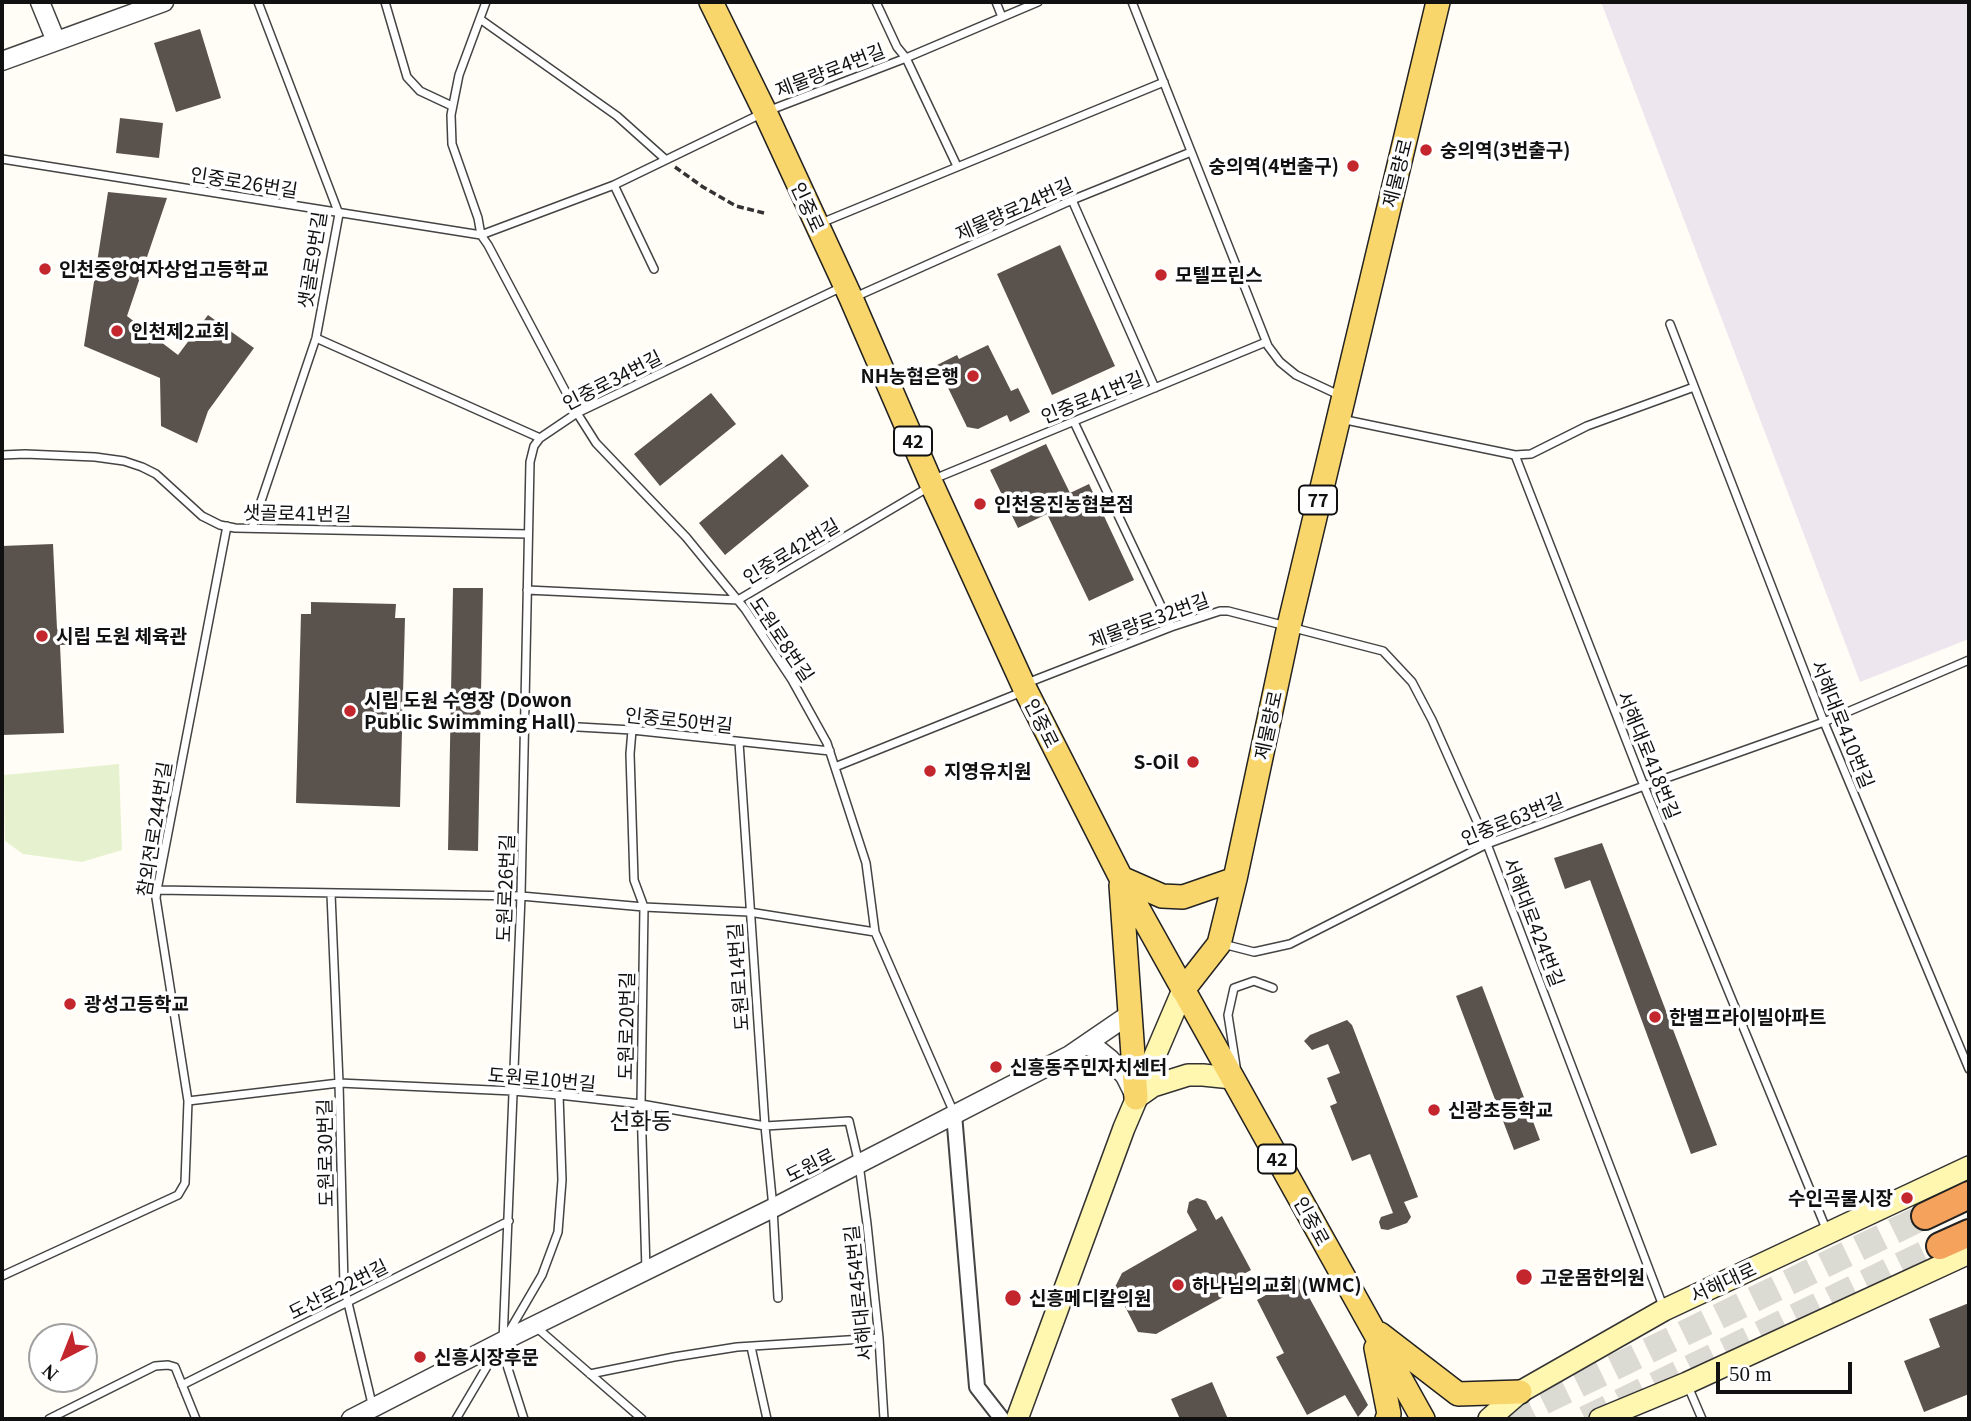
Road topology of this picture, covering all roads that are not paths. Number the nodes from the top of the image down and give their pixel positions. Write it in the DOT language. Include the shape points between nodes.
graph roads {
  1 [pos="40,2"];
  2 [pos="164,2"];
  3 [pos="258,2"];
  4 [pos="385,2"];
  5 [pos="486,2"];
  6 [pos="711,2"];
  7 [pos="876,2"];
  8 [pos="996,2"];
  9 [pos="1038,2"];
  10 [pos="1132,2"];
  11 [pos="1438,2"];
  12 [pos="1002,17"];
  13 [pos="480,19"];
  14 [pos="56,41"];
  15 [pos="906,58"];
  16 [pos="2,61"];
  17 [pos="1164,82"];
  18 [pos="452,106"];
  19 [pos="765,112"];
  20 [pos="1191,152"];
  21 [pos="2,159"];
  22 [pos="665,159"];
  23 [pos="957,166"];
  24 [pos="614,185"];
  25 [pos="1072,200"];
  26 [pos="339,214"];
  27 [pos="816,225"];
  28 [pos="481,235"];
  29 [pos="654,270"];
  30 [pos="848,292"];
  31 [pos="1670,324"];
  32 [pos="316,338"];
  33 [pos="1266,342"];
  34 [pos="1695,387"];
  35 [pos="1155,388"];
  36 [pos="1340,407"];
  37 [pos="577,413"];
  38 [pos="1074,422"];
  39 [pos="540,438"];
  40 [pos="2,455"];
  41 [pos="1515,455"];
  42 [pos="931,483"];
  43 [pos="228,526"];
  44 [pos="252,528"];
  45 [pos="528,534"];
  46 [pos="527,590"];
  47 [pos="738,600"];
  48 [pos="1171,626"];
  49 [pos="1289,626"];
  50 [pos="1969,660"];
  51 [pos="1024,687"];
  52 [pos="1824,722"];
  53 [pos="525,724"];
  54 [pos="632,730"];
  55 [pos="739,742"];
  56 [pos="830,751"];
  57 [pos="835,767"];
  58 [pos="1644,786"];
  59 [pos="1487,844"];
  60 [pos="1121,878"];
  61 [pos="1235,879"];
  62 [pos="157,890"];
  63 [pos="331,894"];
  64 [pos="521,896"];
  65 [pos="644,907"];
  66 [pos="749,912"];
  67 [pos="875,932"];
  68 [pos="1219,944"];
  69 [pos="1273,988"];
  70 [pos="1183,990"];
  71 [pos="1130,1014"];
  72 [pos="1086,1045"];
  73 [pos="1969,1069"];
  74 [pos="339,1083"];
  75 [pos="1236,1084"];
  76 [pos="513,1091"];
  77 [pos="559,1095"];
  78 [pos="1136,1098"];
  79 [pos="188,1101"];
  80 [pos="641,1104"];
  81 [pos="954,1114"];
  82 [pos="765,1126"];
  83 [pos="859,1164"];
  84 [pos="1969,1167"];
  85 [pos="1969,1195"];
  86 [pos="773,1208"];
  87 [pos="1925,1216"];
  88 [pos="509,1221"];
  89 [pos="1828,1233"];
  90 [pos="1969,1233"];
  91 [pos="1940,1247"];
  92 [pos="1969,1253"];
  93 [pos="646,1270"];
  94 [pos="2,1276"];
  95 [pos="778,1298"];
  96 [pos="347,1303"];
  97 [pos="1664,1310"];
  98 [pos="535,1326"];
  99 [pos="1372,1328"];
  100 [pos="879,1338"];
  101 [pos="503,1341"];
  102 [pos="751,1347"];
  103 [pos="590,1374"];
  104 [pos="1687,1383"];
  105 [pos="182,1385"];
  106 [pos="1520,1392"];
  107 [pos="373,1408"];
  108 [pos="49,1419"];
  109 [pos="196,1419"];
  110 [pos="351,1419"];
  111 [pos="456,1419"];
  112 [pos="524,1419"];
  113 [pos="642,1419"];
  114 [pos="767,1419"];
  115 [pos="884,1419"];
  116 [pos="1002,1419"];
  117 [pos="1017,1419"];
  118 [pos="1387,1419"];
  119 [pos="1423,1419"];
  120 [pos="1489,1419"];
  121 [pos="1600,1419"];
  122 [pos="1702,1419"];
  1 -- 14 [label="street"];
  2 -- 14 [label="street"];
  3 -- 26 [label="lane, 샛골로9번길"];
  4 -- 18 [label="lane" via="407,77 420,91"];
  5 -- 13 [label="lane"];
  6 -- 19 [label="main road, 인중로 / 42"];
  7 -- 15 [label="lane, 제물량로4번길"];
  8 -- 12 [label="lane"];
  9 -- 12 [label="lane, 제물량로4번길"];
  10 -- 17 [label="lane"];
  11 -- 36 [label="main road, 제물량로 / 77"];
  12 -- 15 [label="lane, 제물량로4번길"];
  13 -- 18 [label="lane"];
  13 -- 22 [label="lane" via="617,116"];
  14 -- 16 [label="street"];
  15 -- 19 [label="lane, 제물량로4번길"];
  15 -- 23 [label="lane, 제물량로4번길"];
  17 -- 20 [label="lane"];
  17 -- 23 [label="lane"];
  18 -- 28 [label="lane" via="452,144"];
  19 -- 22 [label="lane, 인중로26번길"];
  19 -- 27 [label="main road, 인중로 / 42"];
  20 -- 25 [label="lane, 제물량로24번길"];
  20 -- 33 [label="lane"];
  21 -- 26 [label="lane, 인중로26번길"];
  22 -- 24 [label="lane, 인중로26번길"];
  23 -- 27 [label="lane"];
  24 -- 28 [label="lane, 인중로26번길"];
  24 -- 29 [label="lane"];
  25 -- 30 [label="lane, 제물량로24번길"];
  25 -- 35 [label="lane"];
  26 -- 28 [label="lane, 인중로26번길"];
  26 -- 32 [label="lane, 샛골로9번길"];
  27 -- 30 [label="main road, 인중로 / 42"];
  28 -- 37 [label="lane, 도원로8번길"];
  30 -- 37 [label="lane, 인중로34번길"];
  30 -- 42 [label="main road, 인중로 / 42"];
  31 -- 34 [label="lane, 서해대로410번길"];
  32 -- 39 [label="lane"];
  32 -- 44 [label="lane, 샛골로9번길"];
  33 -- 35 [label="lane, 인중로41번길"];
  33 -- 36 [label="lane" via="1280,362"];
  34 -- 41 [label="lane" via="1587,426 1531,454"];
  34 -- 52 [label="lane, 서해대로410번길"];
  35 -- 38 [label="lane, 인중로41번길"];
  36 -- 41 [label="lane"];
  36 -- 49 [label="main road, 제물량로 / 77"];
  37 -- 39 [label="lane, 인중로34번길"];
  37 -- 47 [label="lane, 도원로8번길" via="596,443"];
  38 -- 42 [label="lane, 인중로41번길"];
  38 -- 48 [label="lane"];
  39 -- 45 [label="lane, 도원로26번길" via="530,462"];
  40 -- 43 [label="lane, 샛골로41번길" via="124,461 156,474 202,516"];
  41 -- 58 [label="lane, 서해대로418번길"];
  42 -- 47 [label="lane, 인중로42번길"];
  42 -- 51 [label="main road, 인중로 / 42"];
  43 -- 44 [label="lane, 샛골로41번길"];
  43 -- 62 [label="lane, 참외전로244번길"];
  44 -- 45 [label="lane, 샛골로41번길"];
  45 -- 46 [label="lane, 도원로26번길"];
  46 -- 47 [label="lane, 인중로42번길"];
  46 -- 53 [label="lane, 도원로26번길"];
  47 -- 56 [label="lane, 도원로8번길" via="792,680"];
  48 -- 49 [label="lane, 제물량로32번길" via="1220,611"];
  48 -- 51 [label="lane, 제물량로32번길"];
  49 -- 59 [label="lane, 서해대로424번길" via="1384,651 1412,682"];
  49 -- 61 [label="main road, 제물량로 / 77"];
  50 -- 52 [label="lane, 인중로63번길"];
  51 -- 57 [label="lane"];
  51 -- 60 [label="main road, 인중로 / 42"];
  52 -- 58 [label="lane, 인중로63번길"];
  52 -- 73 [label="lane, 서해대로410번길"];
  53 -- 54 [label="lane, 인중로50번길"];
  53 -- 64 [label="lane, 도원로26번길"];
  54 -- 55 [label="lane, 인중로50번길"];
  54 -- 65 [label="lane, 도원로20번길" via="634,880"];
  55 -- 56 [label="lane, 인중로50번길"];
  55 -- 66 [label="lane, 도원로14번길"];
  56 -- 57 [label="lane, 도원로8번길"];
  57 -- 67 [label="lane, 도원로8번길" via="866,863"];
  58 -- 59 [label="lane, 인중로63번길"];
  58 -- 89 [label="lane, 서해대로418번길"];
  59 -- 68 [label="lane, 인중로63번길" via="1290,944 1254,952"];
  59 -- 97 [label="lane, 서해대로424번길"];
  60 -- 61 [label="main road" via="1162,897 1183,897"];
  60 -- 70 [label="main road, 인중로 / 42"];
  60 -- 71 [label="main road"];
  61 -- 68 [label="main road, 제물량로 / 77"];
  62 -- 63 [label="lane"];
  62 -- 79 [label="lane, 참외전로244번길"];
  63 -- 64 [label="lane"];
  63 -- 74 [label="lane, 도원로30번길"];
  64 -- 65 [label="lane"];
  64 -- 76 [label="lane, 도원로26번길"];
  65 -- 66 [label="lane"];
  65 -- 80 [label="lane, 도원로20번길"];
  66 -- 67 [label="lane"];
  66 -- 82 [label="lane, 도원로14번길"];
  67 -- 81 [label="lane, 도원로8번길"];
  68 -- 70 [label="main road, 제물량로 / 77"];
  69 -- 75 [label="lane" via="1254,981 1234,988 1228,1015"];
  70 -- 75 [label="main road, 인중로 / 42"];
  70 -- 78 [label="main road, 제물량로"];
  71 -- 72 [label="street, 도원로"];
  71 -- 78 [label="main road"];
  72 -- 78 [label="street" via="1111,1059"];
  72 -- 81 [label="street, 도원로"];
  74 -- 76 [label="lane, 도원로10번길"];
  74 -- 79 [label="lane, 도원로10번길"];
  74 -- 96 [label="lane, 도원로30번길"];
  75 -- 78 [label="main road" via="1188,1075 1153,1086"];
  75 -- 99 [label="main road, 인중로 / 42"];
  76 -- 77 [label="lane, 도원로10번길"];
  76 -- 88 [label="lane, 도원로26번길"];
  77 -- 80 [label="lane, 도원로10번길"];
  77 -- 101 [label="lane" via="562,1180 558,1232 542,1275"];
  78 -- 117 [label="main road, 제물량로"];
  79 -- 94 [label="lane, 참외전로244번길" via="185,1183 178,1195"];
  80 -- 82 [label="lane, 도원로10번길"];
  80 -- 93 [label="lane, 도원로20번길"];
  81 -- 83 [label="street, 도원로"];
  81 -- 116 [label="street" via="977,1387"];
  82 -- 83 [label="lane, 도원로10번길" via="849,1121"];
  82 -- 86 [label="lane, 도원로14번길"];
  83 -- 86 [label="street, 도원로"];
  83 -- 100 [label="lane, 서해대로454번길"];
  84 -- 89 [label="main road, 서해대로"];
  85 -- 87 [label="highway"];
  86 -- 93 [label="street, 도원로"];
  86 -- 95 [label="lane, 도원로14번길"];
  88 -- 96 [label="lane, 도산로22번길"];
  88 -- 101 [label="lane, 도원로26번길"];
  89 -- 97 [label="main road, 서해대로"];
  90 -- 91 [label="highway"];
  92 -- 104 [label="main road"];
  93 -- 98 [label="street, 도원로"];
  96 -- 105 [label="lane, 도산로22번길"];
  96 -- 107 [label="lane, 도원로30번길"];
  97 -- 106 [label="main road, 서해대로"];
  98 -- 101 [label="street, 도원로"];
  98 -- 103 [label="lane"];
  99 -- 106 [label="main road" via="1458,1394"];
  99 -- 118 [label="main road"];
  99 -- 119 [label="main road, 인중로 / 42"];
  100 -- 102 [label="lane"];
  100 -- 115 [label="lane, 서해대로454번길"];
  101 -- 107 [label="street, 도원로"];
  101 -- 111 [label="lane"];
  101 -- 112 [label="lane"];
  102 -- 103 [label="lane"];
  102 -- 114 [label="lane"];
  103 -- 113 [label="lane"];
  104 -- 121 [label="main road"];
  104 -- 122 [label="lane"];
  105 -- 108 [label="lane" via="175,1367 155,1366"];
  105 -- 109 [label="lane"];
  106 -- 120 [label="main road, 서해대로"];
  107 -- 110 [label="street, 도원로"];
}
